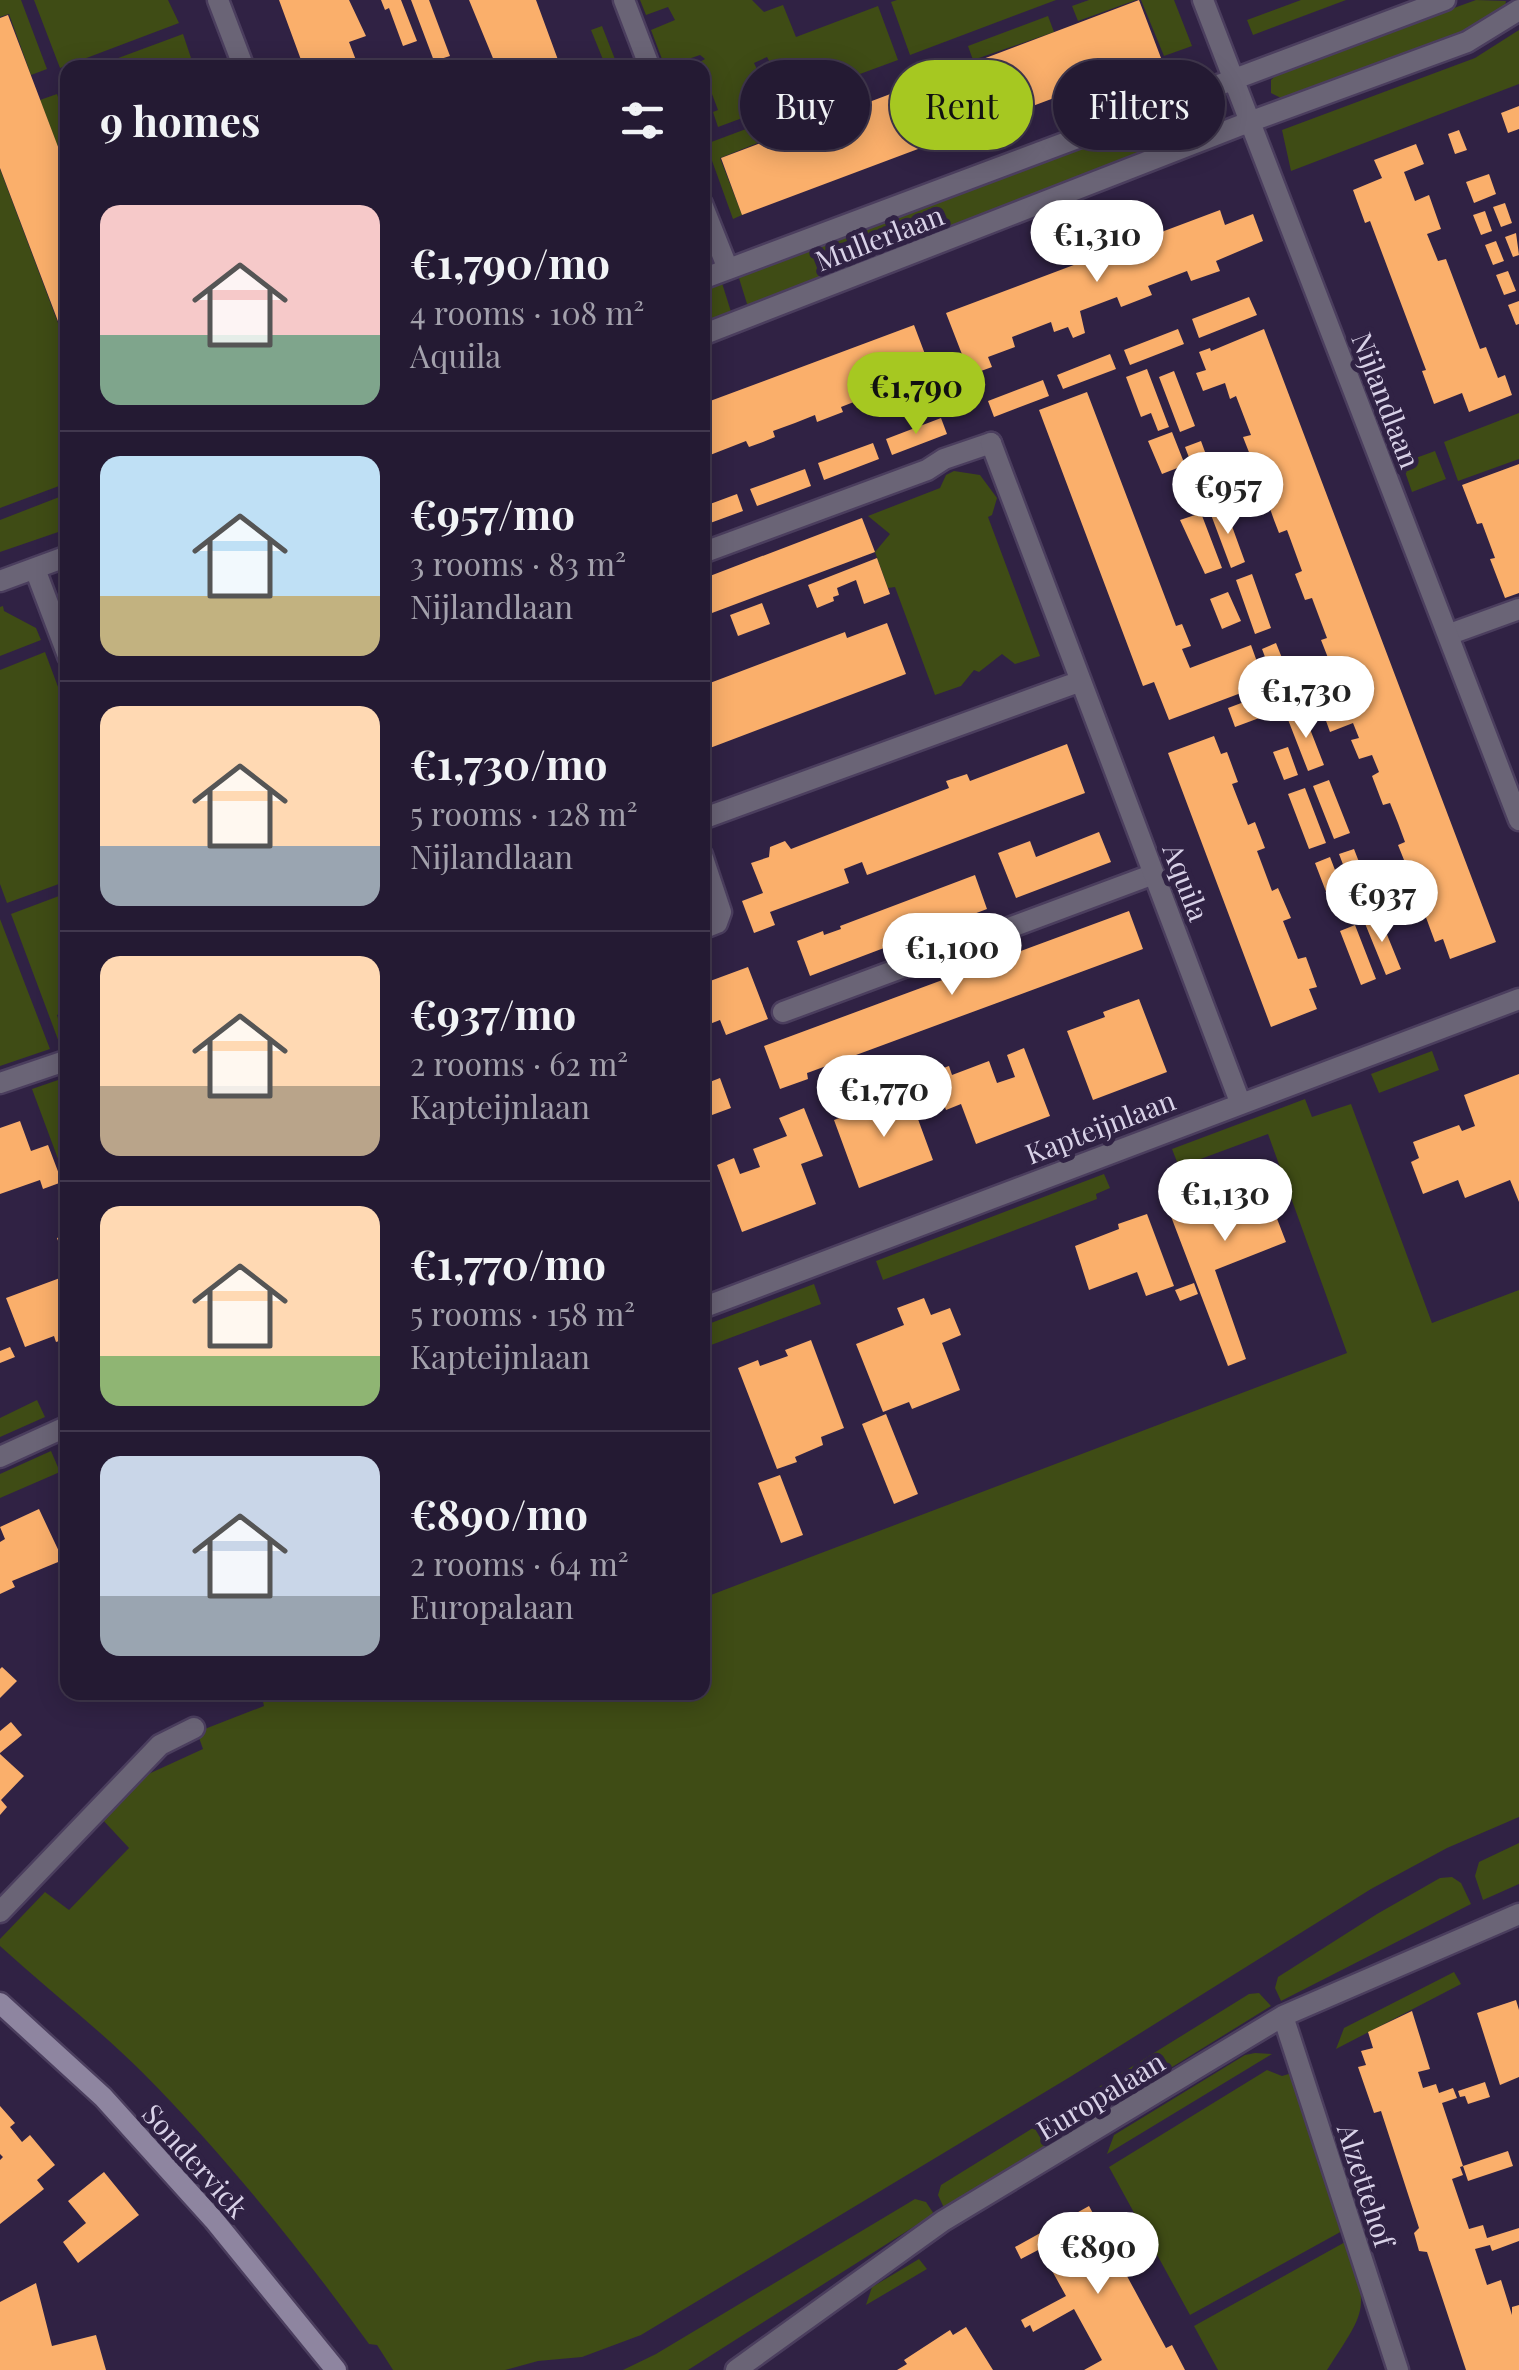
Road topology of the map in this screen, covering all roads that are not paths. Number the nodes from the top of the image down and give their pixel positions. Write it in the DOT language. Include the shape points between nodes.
graph roads {
  1 [pos="218,0"];
  2 [pos="624,0"];
  3 [pos="1203,0"];
  4 [pos="1445,0"];
  5 [pos="1519,10"];
  6 [pos="241,60"];
  7 [pos="647,60"];
  8 [pos="1232,78"];
  9 [pos="1249,122"];
  10 [pos="710,224"];
  11 [pos="728,269"];
  12 [pos="710,276"];
  13 [pos="710,332"];
  14 [pos="710,550"];
  15 [pos="60,559"];
  16 [pos="34,569"];
  17 [pos="0,581"];
  18 [pos="1519,608"];
  19 [pos="1450,634"];
  20 [pos="60,636"];
  21 [pos="1082,681"];
  22 [pos="710,815"];
  23 [pos="1519,820"];
  24 [pos="1154,874"];
  25 [pos="710,881"];
  26 [pos="710,926"];
  27 [pos="1519,999"];
  28 [pos="784,1012"];
  29 [pos="60,1063"];
  30 [pos="0,1083"];
  31 [pos="1240,1102"];
  32 [pos="710,1305"];
  33 [pos="60,1430"];
  34 [pos="0,1458"];
  35 [pos="194,1728"];
  36 [pos="0,1912"];
  37 [pos="1519,1914"];
  38 [pos="0,2002"];
  39 [pos="1283,2016"];
  40 [pos="336,2370"];
  41 [pos="736,2370"];
  42 [pos="1398,2370"];
  1 -- 6 [label="street"];
  2 -- 7 [label="street"];
  3 -- 8 [label="street, Nijlandlaan"];
  4 -- 8 [label="street, Mullerlaan"];
  5 -- 9 [label="street, Mullerlaan" via="1467,42"];
  8 -- 9 [label="street, Nijlandlaan"];
  8 -- 11 [label="street, Mullerlaan"];
  9 -- 13 [label="street, Mullerlaan"];
  9 -- 19 [label="street, Nijlandlaan"];
  10 -- 11 [label="street"];
  11 -- 12 [label="street, Mullerlaan"];
  14 -- 21 [label="street, Aquila" via="991,443"];
  15 -- 16 [label="street"];
  16 -- 17 [label="street"];
  16 -- 20 [label="street"];
  18 -- 19 [label="street"];
  19 -- 23 [label="street, Nijlandlaan"];
  21 -- 22 [label="street"];
  21 -- 24 [label="street, Aquila"];
  24 -- 28 [label="street"];
  24 -- 31 [label="street, Aquila"];
  25 -- 26 [label="street" via="721,915"];
  27 -- 31 [label="street, Kapteijnlaan"];
  29 -- 30 [label="street"];
  31 -- 32 [label="street, Kapteijnlaan"];
  33 -- 34 [label="street"];
  35 -- 36 [label="street" via="160,1745"];
  37 -- 39 [label="street, Europalaan"];
  38 -- 40 [label="street, Sondervick" via="103,2097"];
  39 -- 41 [label="street, Europalaan" via="943,2221"];
  39 -- 42 [label="street, Alzettehof"];
}
